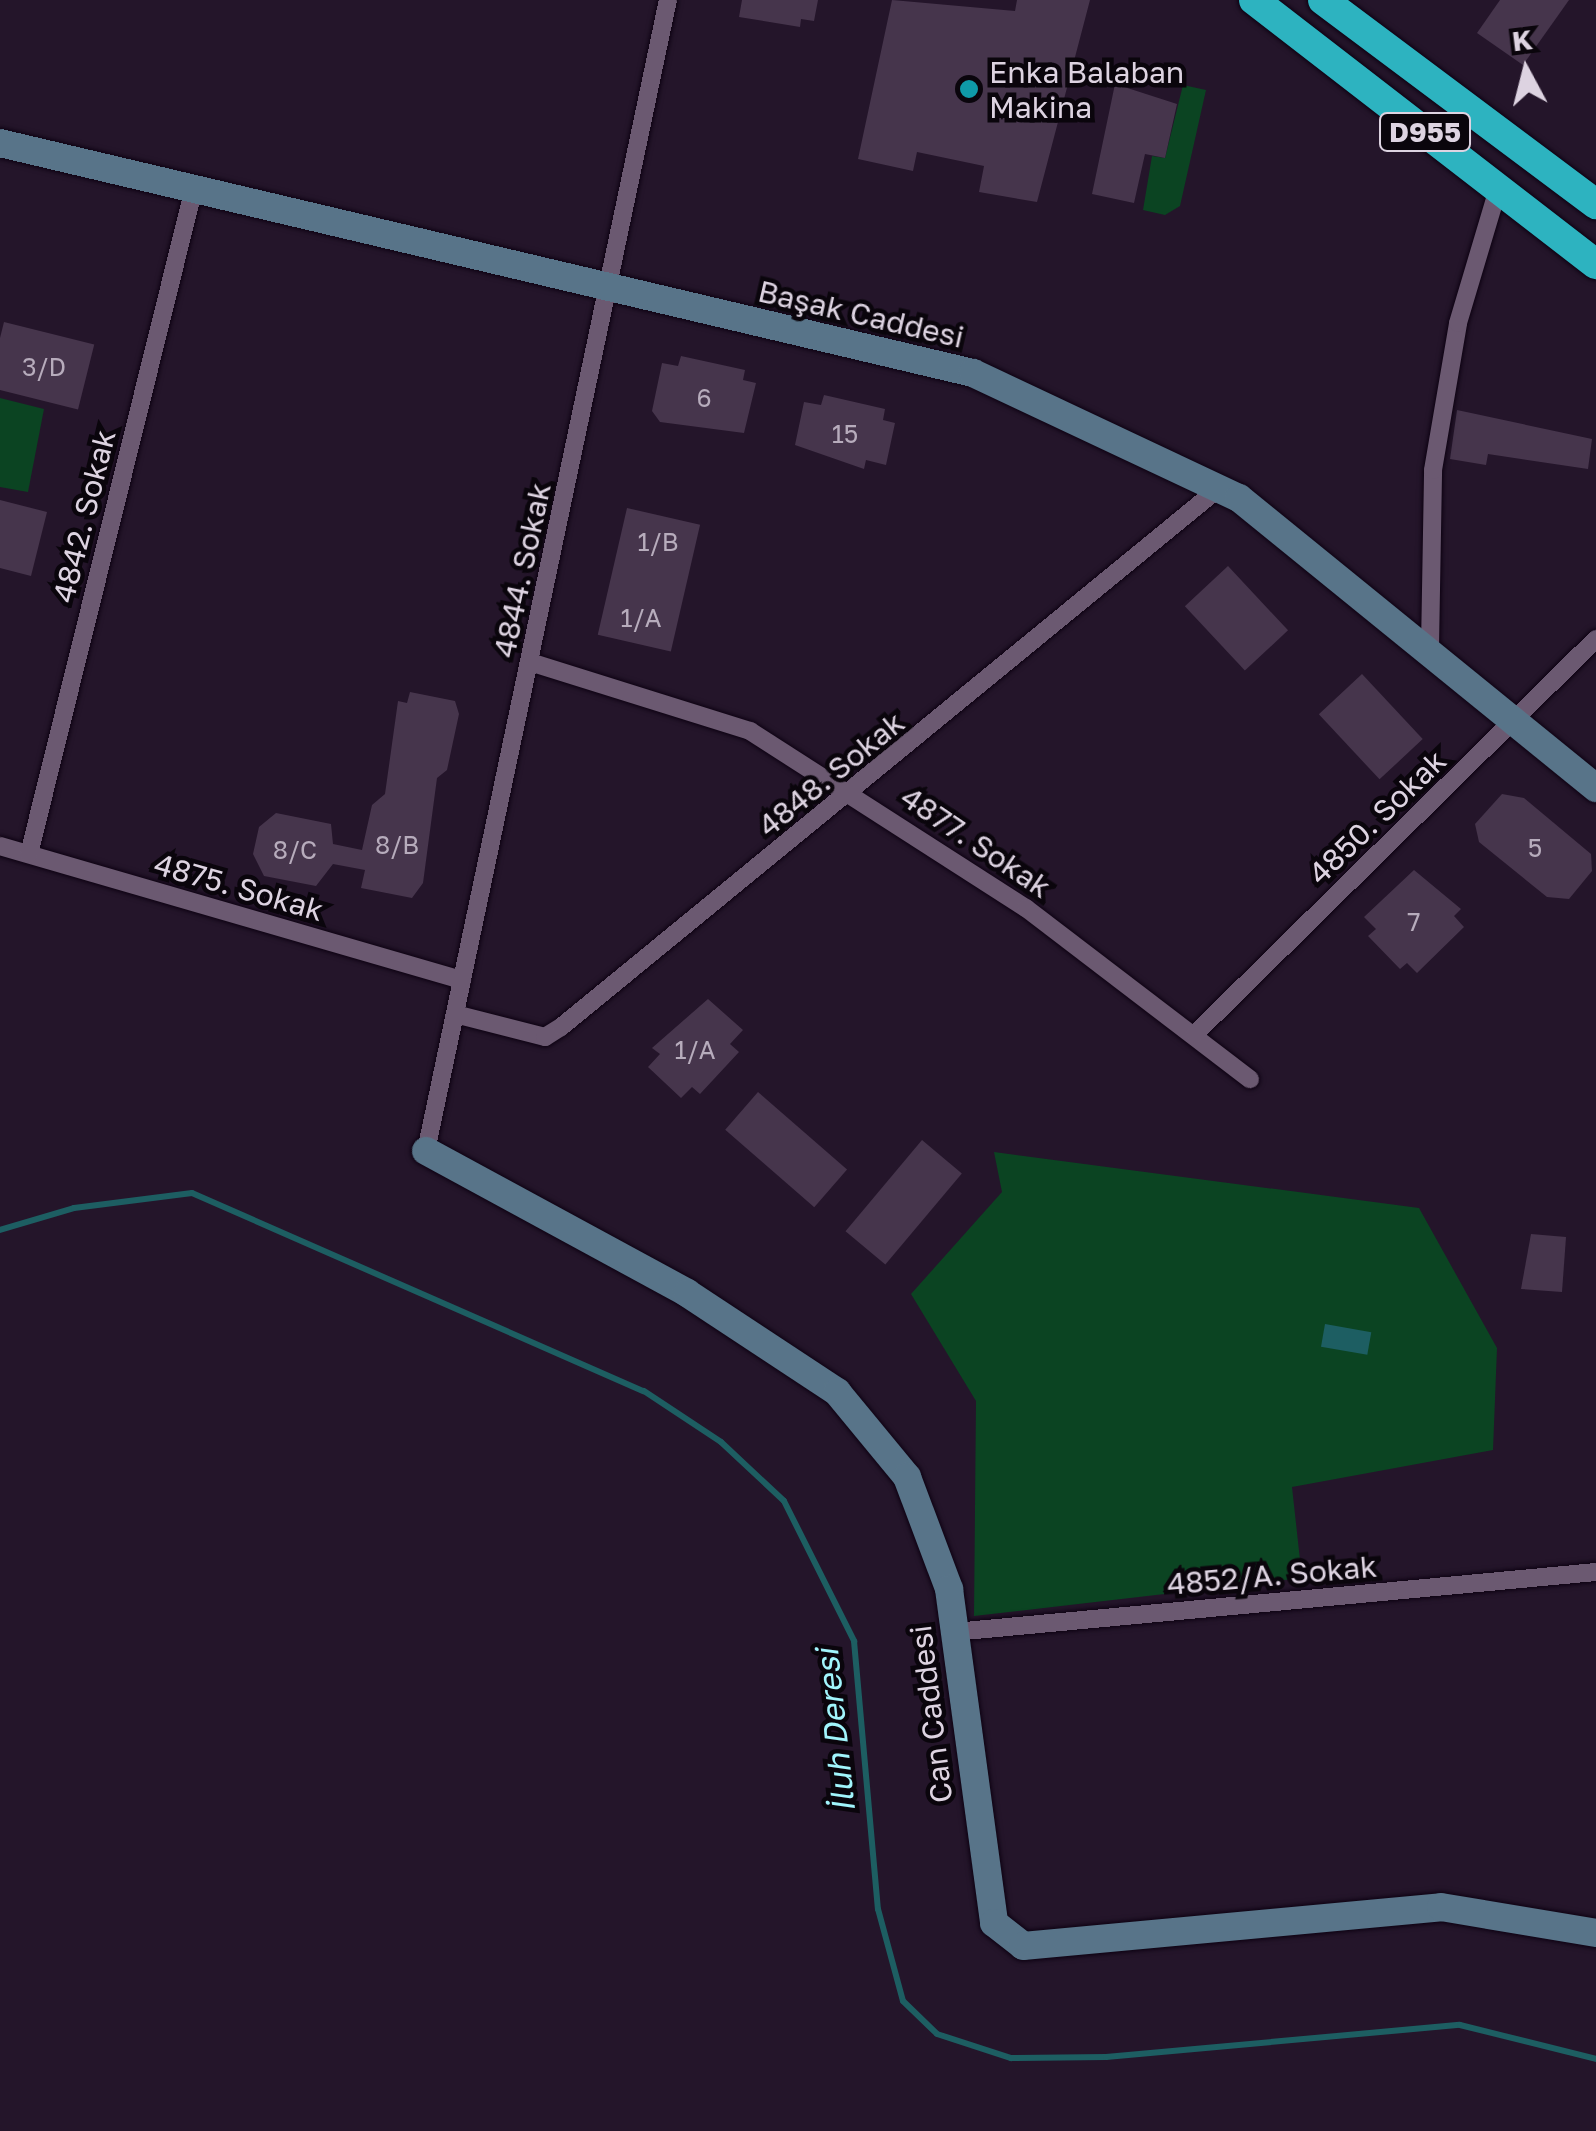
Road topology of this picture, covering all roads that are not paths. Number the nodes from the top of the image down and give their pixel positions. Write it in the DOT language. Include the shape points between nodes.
graph roads {
  1 [pos="668,0"];
  2 [pos="1254,0"];
  3 [pos="1323,0"];
  4 [pos="0,143"];
  5 [pos="1498,189"];
  6 [pos="193,192"];
  7 [pos="1596,204"];
  8 [pos="1596,264"];
  9 [pos="612,290"];
  10 [pos="1219,488"];
  11 [pos="1596,640"];
  12 [pos="1430,647"];
  13 [pos="530,662"];
  14 [pos="1516,720"];
  15 [pos="1596,788"];
  16 [pos="852,793"];
  17 [pos="0,846"];
  18 [pos="29,854"];
  19 [pos="462,980"];
  20 [pos="454,1014"];
  21 [pos="1195,1034"];
  22 [pos="1250,1079"];
  23 [pos="426,1151"];
  24 [pos="1596,1572"];
  25 [pos="954,1632"];
  26 [pos="1596,1933"];
  1 -- 9 [label="street, 4844. Sokak"];
  2 -- 5 [label="highway, D955"];
  3 -- 7 [label="highway, D955"];
  4 -- 6 [label="street, Başak Caddesi"];
  5 -- 8 [label="highway, D955"];
  5 -- 12 [label="street" via="1458,323 1433,470"];
  6 -- 9 [label="street, Başak Caddesi"];
  6 -- 18 [label="street, 4842. Sokak"];
  9 -- 10 [label="street, Başak Caddesi" via="973,373"];
  9 -- 13 [label="street, 4844. Sokak"];
  10 -- 12 [label="street, Başak Caddesi"];
  10 -- 16 [label="street, 4848. Sokak"];
  11 -- 14 [label="street, 4850. Sokak"];
  12 -- 14 [label="street, Başak Caddesi"];
  13 -- 16 [label="street, 4877. Sokak" via="750,731"];
  13 -- 19 [label="street, 4844. Sokak"];
  14 -- 15 [label="street, Başak Caddesi"];
  14 -- 21 [label="street, 4850. Sokak"];
  16 -- 20 [label="street, 4848. Sokak" via="544,1036"];
  16 -- 21 [label="street, 4877. Sokak"];
  17 -- 18 [label="street, 4875. Sokak"];
  18 -- 19 [label="street, 4875. Sokak"];
  19 -- 20 [label="street, 4844. Sokak"];
  20 -- 23 [label="street, 4844. Sokak"];
  21 -- 22 [label="street, 4877. Sokak"];
  23 -- 25 [label="street, Can Caddesi" via="687,1293 838,1392 907,1477 949,1589"];
  24 -- 25 [label="street, 4852/A. Sokak"];
  25 -- 26 [label="street, Can Caddesi" via="982,1874 994,1924 1023,1946 1441,1907"];
}
